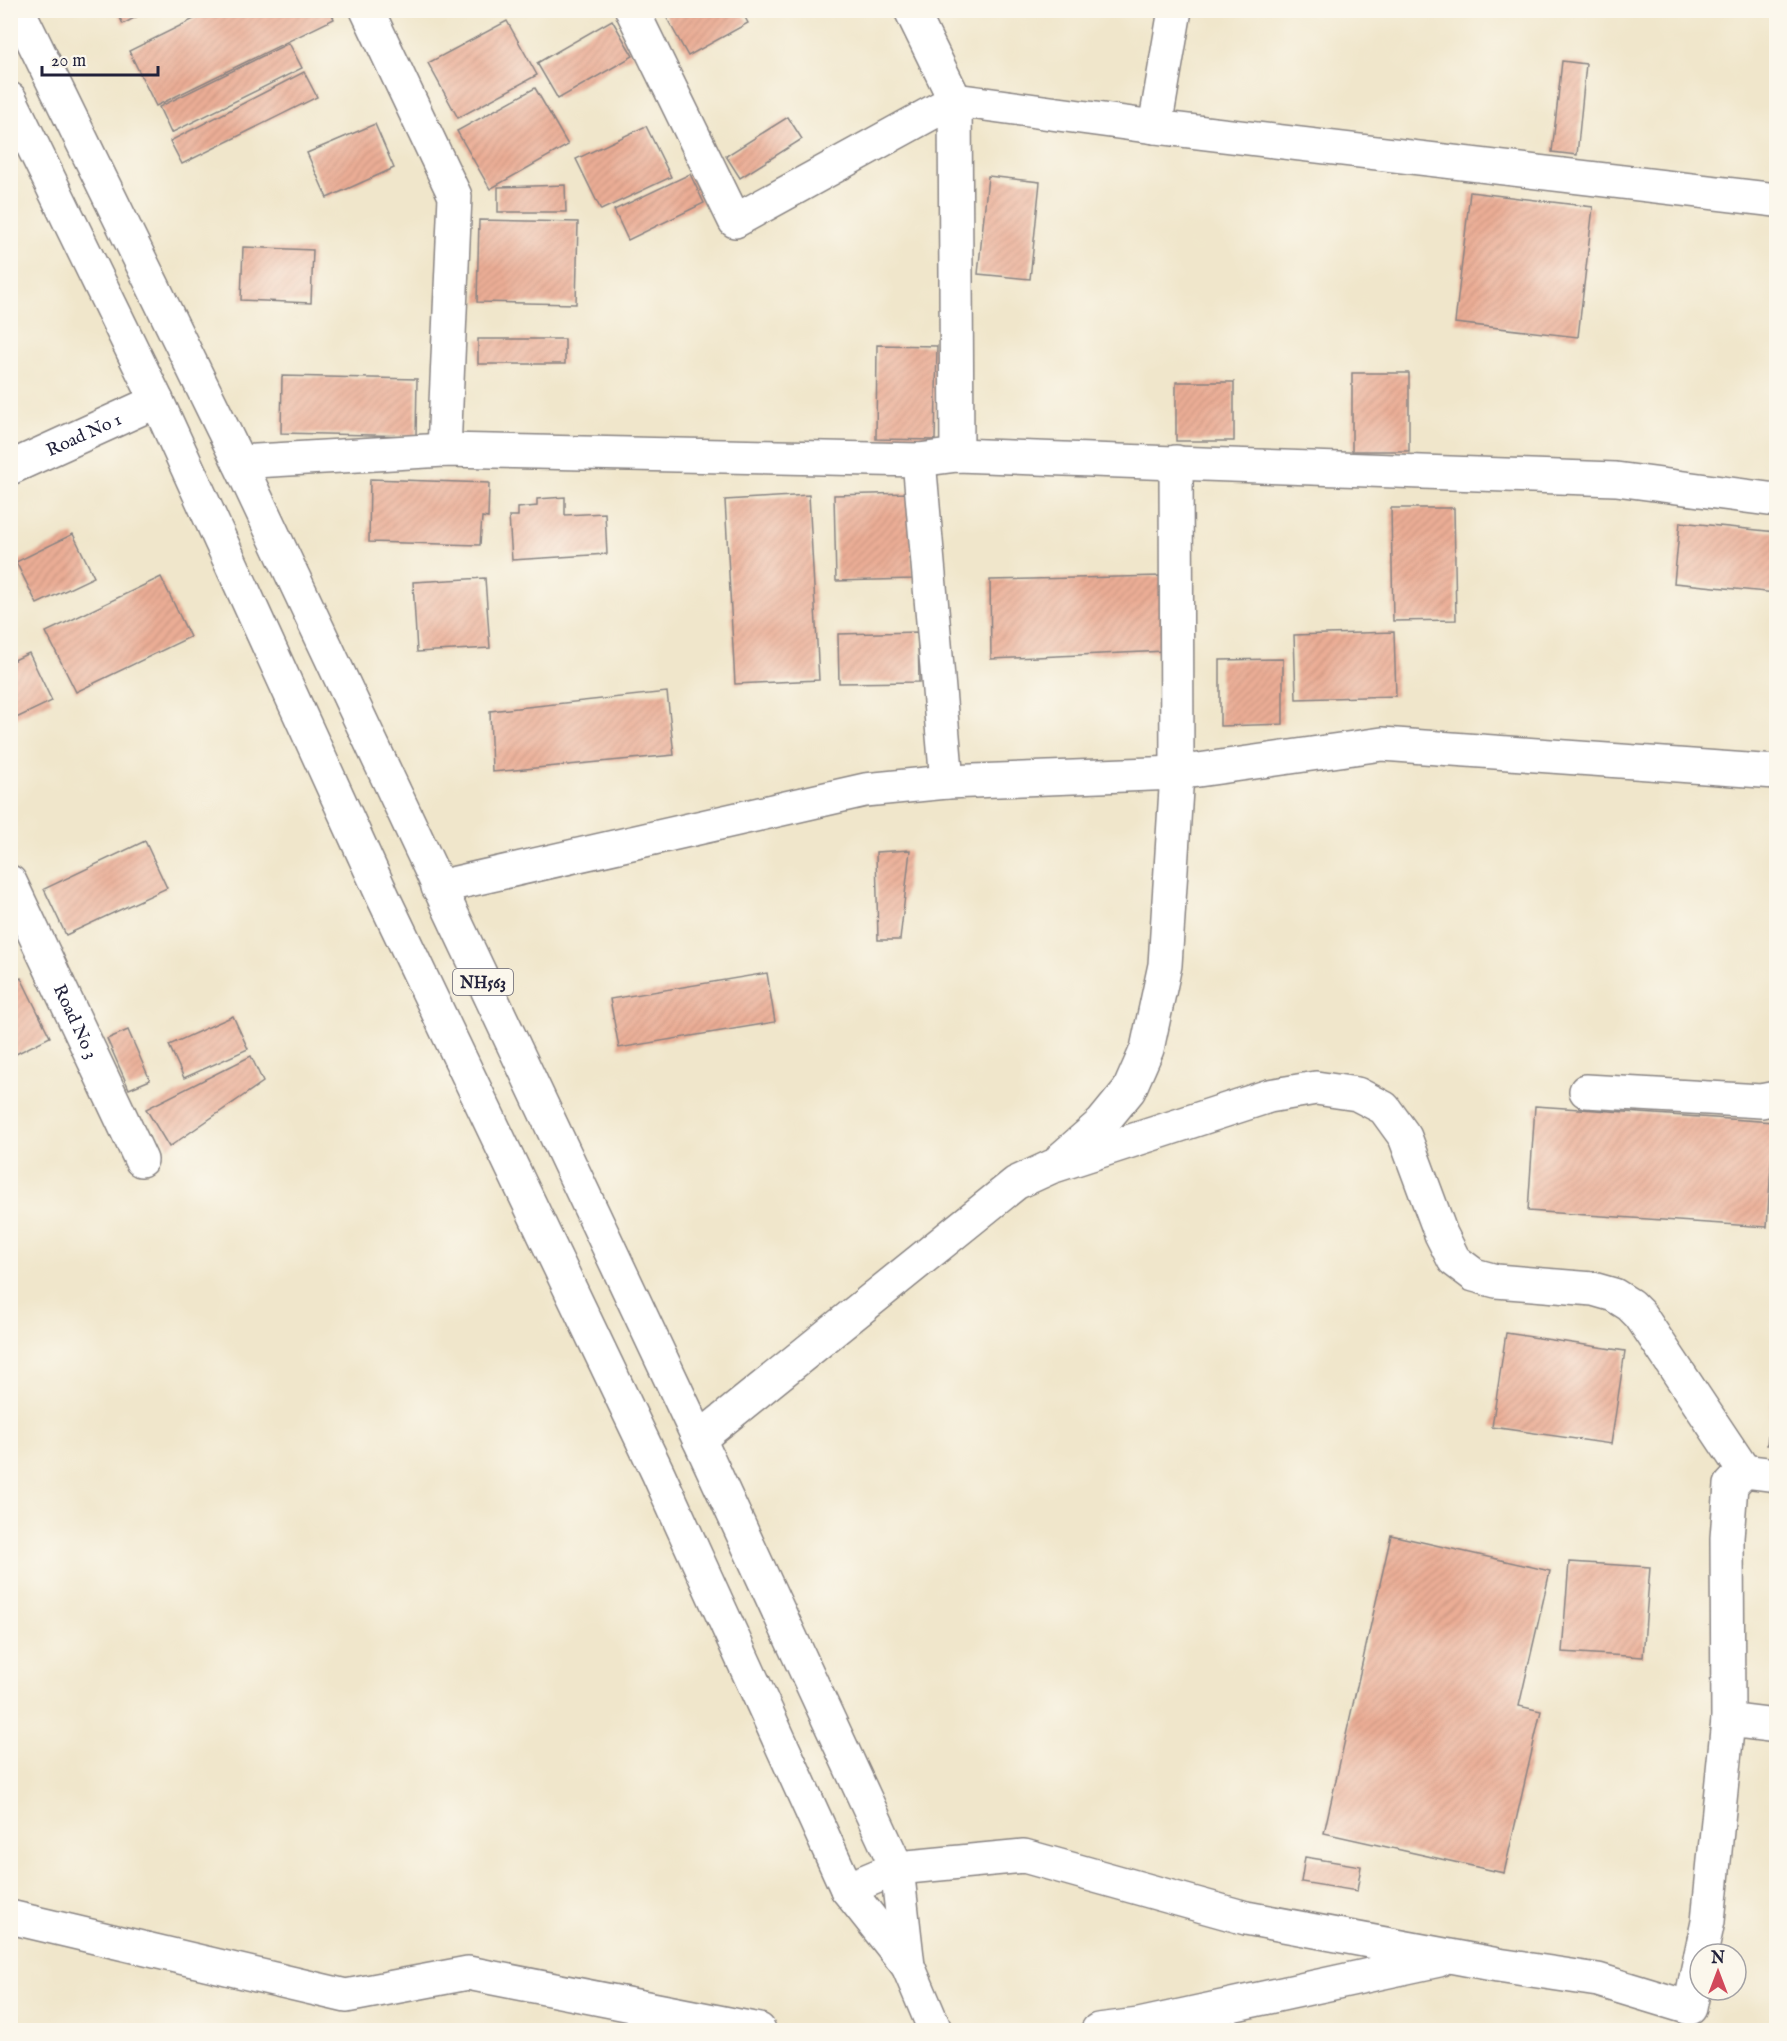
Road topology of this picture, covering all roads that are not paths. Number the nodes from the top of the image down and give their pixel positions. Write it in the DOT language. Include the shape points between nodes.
graph roads {
  1 [pos="367,10"];
  2 [pos="632,10"];
  3 [pos="911,10"];
  4 [pos="1175,10"];
  5 [pos="26,13"];
  6 [pos="10,99"];
  7 [pos="956,100"];
  8 [pos="1155,127"];
  9 [pos="1776,200"];
  10 [pos="157,401"];
  11 [pos="444,450"];
  12 [pos="957,454"];
  13 [pos="919,460"];
  14 [pos="239,462"];
  15 [pos="1176,462"];
  16 [pos="10,468"];
  17 [pos="1776,500"];
  18 [pos="1776,772"];
  19 [pos="1178,773"];
  20 [pos="947,782"];
  21 [pos="10,882"];
  22 [pos="438,887"];
  23 [pos="1586,1091"];
  24 [pos="1776,1098"];
  25 [pos="141,1160"];
  26 [pos="1052,1167"];
  27 [pos="699,1440"];
  28 [pos="1744,1472"];
  29 [pos="1776,1475"];
  30 [pos="1728,1720"];
  31 [pos="1776,1726"];
  32 [pos="897,1868"];
  33 [pos="847,1889"];
  34 [pos="10,1917"];
  35 [pos="1703,1942"];
  36 [pos="1454,1957"];
  37 [pos="908,1966"];
  38 [pos="1691,2002"];
  39 [pos="1687,2019"];
  40 [pos="759,2031"];
  41 [pos="935,2031"];
  42 [pos="1098,2031"];
  1 -- 11 [label="main road" via="455,196"];
  2 -- 7 [label="main road" via="735,221"];
  3 -- 7 [label="main road"];
  4 -- 8 [label="main road"];
  5 -- 14 [label="main road, NH563"];
  6 -- 10 [label="main road, NH563"];
  7 -- 8 [label="main road"];
  7 -- 12 [label="main road"];
  8 -- 9 [label="main road"];
  10 -- 16 [label="main road, Road No 1"];
  10 -- 33 [label="main road, NH563" via="384,899 658,1473"];
  11 -- 13 [label="main road"];
  11 -- 14 [label="main road"];
  12 -- 13 [label="main road"];
  12 -- 15 [label="main road"];
  13 -- 20 [label="main road"];
  14 -- 22 [label="main road, NH563"];
  15 -- 17 [label="main road" via="1616,479"];
  15 -- 19 [label="main road"];
  18 -- 19 [label="main road" via="1382,744"];
  19 -- 20 [label="main road"];
  19 -- 26 [label="main road" via="1165,965 1147,1049 1129,1090 1102,1123"];
  20 -- 22 [label="main road" via="865,790"];
  21 -- 25 [label="main road, Road No 3"];
  22 -- 27 [label="main road, NH563"];
  23 -- 24 [label="main road" via="1761,1101"];
  26 -- 27 [label="main road" via="1016,1183 992,1201"];
  26 -- 28 [label="main road" via="1269,1096 1316,1088 1357,1094 1384,1108 1405,1137 1454,1260 1474,1275 1496,1281 1593,1289 1630,1305"];
  27 -- 32 [label="main road, NH563"];
  28 -- 29 [label="main road"];
  28 -- 30 [label="main road" via="1731,1485 1727,1538"];
  30 -- 31 [label="main road"];
  30 -- 35 [label="main road"];
  32 -- 33 [label="main road"];
  32 -- 36 [label="main road" via="1024,1856 1246,1918"];
  32 -- 37 [label="main road, NH563"];
  33 -- 37 [label="main road, NH563"];
  34 -- 40 [label="main road" via="346,1996 468,1973"];
  36 -- 39 [label="main road" via="1598,1980"];
  36 -- 42 [label="main road"];
  37 -- 41 [label="main road, NH563"];
  38 -- 39 [label="main road"];
}
